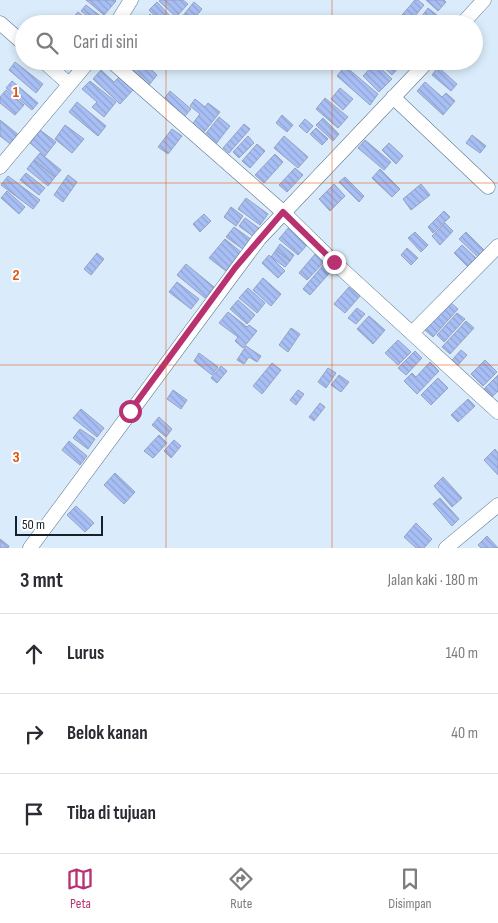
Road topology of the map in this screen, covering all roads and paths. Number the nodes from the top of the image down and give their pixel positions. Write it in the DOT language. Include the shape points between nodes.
graph roads {
  1 [pos="131,0"];
  2 [pos="484,0"];
  3 [pos="122,15"];
  4 [pos="470,15"];
  5 [pos="0,23"];
  6 [pos="15,36"];
  7 [pos="53,70"];
  8 [pos="81,70"];
  9 [pos="121,70"];
  10 [pos="419,70"];
  11 [pos="69,84"];
  12 [pos="393,97"];
  13 [pos="2,162"];
  14 [pos="488,187"];
  15 [pos="283,212"];
  16 [pos="498,246"];
  17 [pos="412,332"];
  18 [pos="498,412"];
  19 [pos="498,505"];
  20 [pos="30,548"];
  21 [pos="446,548"];
  1 -- 3 [label="street"];
  2 -- 4 [label="street"];
  5 -- 6 [label="street"];
  7 -- 11 [label="street"];
  8 -- 11 [label="street"];
  9 -- 15 [label="street"];
  10 -- 12 [label="street"];
  11 -- 13 [label="street"];
  12 -- 14 [label="street"];
  12 -- 15 [label="street"];
  15 -- 17 [label="street"];
  15 -- 20 [label="street" via="235,268"];
  16 -- 17 [label="street"];
  17 -- 18 [label="street"];
  19 -- 21 [label="street"];
}
